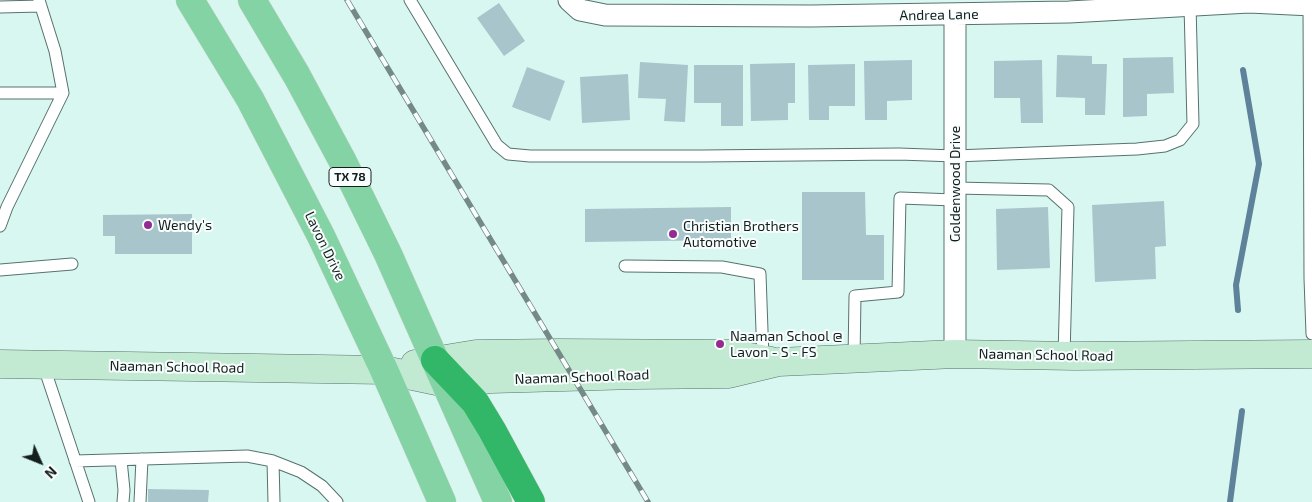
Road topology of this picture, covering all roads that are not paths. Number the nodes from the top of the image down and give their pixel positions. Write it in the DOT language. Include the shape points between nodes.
graph roads {
  1 [pos="190,0"];
  2 [pos="252,0"];
  3 [pos="410,0"];
  4 [pos="569,0"];
  5 [pos="40,3"];
  6 [pos="1201,3"];
  7 [pos="1310,3"];
  8 [pos="0,6"];
  9 [pos="1070,6"];
  10 [pos="811,8"];
  11 [pos="955,14"];
  12 [pos="0,93"];
  13 [pos="63,93"];
  14 [pos="955,156"];
  15 [pos="955,194"];
  16 [pos="0,226"];
  17 [pos="72,264"];
  18 [pos="625,266"];
  19 [pos="0,270"];
  20 [pos="1312,334"];
  21 [pos="955,354"];
  22 [pos="1312,354"];
  23 [pos="1064,356"];
  24 [pos="854,359"];
  25 [pos="771,361"];
  26 [pos="0,364"];
  27 [pos="43,364"];
  28 [pos="384,370"];
  29 [pos="446,375"];
  30 [pos="142,459"];
  31 [pos="121,460"];
  32 [pos="273,461"];
  33 [pos="75,462"];
  34 [pos="335,501"];
  35 [pos="89,502"];
  36 [pos="123,502"];
  37 [pos="140,502"];
  38 [pos="274,502"];
  39 [pos="442,502"];
  40 [pos="498,502"];
  41 [pos="531,502"];
  1 -- 28 [label="main road, Lavon Drive" via="250,99 321,236"];
  2 -- 29 [label="main road, TX 78" via="342,160"];
  3 -- 14 [label="lane" via="497,145 508,154"];
  4 -- 10 [label="street, Andrea Lane" via="580,10 604,15"];
  5 -- 8 [label="lane"];
  5 -- 13 [label="lane" via="55,51"];
  6 -- 7 [label="street, Andrea Lane"];
  6 -- 9 [label="street, Andrea Lane"];
  6 -- 14 [label="lane" via="1193,124 1180,140 1165,146 1137,149"];
  7 -- 20 [label="lane"];
  9 -- 11 [label="street, Andrea Lane"];
  10 -- 11 [label="street, Andrea Lane"];
  11 -- 14 [label="street, Goldenwood Drive"];
  12 -- 13 [label="lane"];
  13 -- 16 [label="lane"];
  14 -- 15 [label="street, Goldenwood Drive"];
  15 -- 21 [label="street, Goldenwood Drive"];
  15 -- 23 [label="lane" via="1049,190 1068,208"];
  15 -- 24 [label="lane" via="900,198 898,292 855,296"];
  17 -- 19 [label="lane"];
  18 -- 25 [label="lane" via="722,267 760,274"];
  21 -- 23 [label="main road, Naaman School Road"];
  21 -- 24 [label="main road, Naaman School Road"];
  22 -- 23 [label="main road, Naaman School Road"];
  24 -- 25 [label="main road, Naaman School Road"];
  25 -- 29 [label="main road, Naaman School Road" via="729,374 483,379"];
  26 -- 27 [label="main road, Naaman School Road"];
  27 -- 28 [label="main road, Naaman School Road"];
  27 -- 33 [label="lane"];
  28 -- 29 [label="main road, Naaman School Road"];
  28 -- 39 [label="main road, Lavon Drive"];
  29 -- 40 [label="main road, TX 78"];
  29 -- 41 [label="highway" via="475,402"];
  30 -- 31 [label="lane"];
  30 -- 32 [label="lane" via="247,456"];
  30 -- 37 [label="lane"];
  31 -- 33 [label="lane"];
  31 -- 36 [label="lane"];
  32 -- 34 [label="lane" via="301,472 322,486"];
  32 -- 38 [label="lane"];
  33 -- 35 [label="lane"];
}
